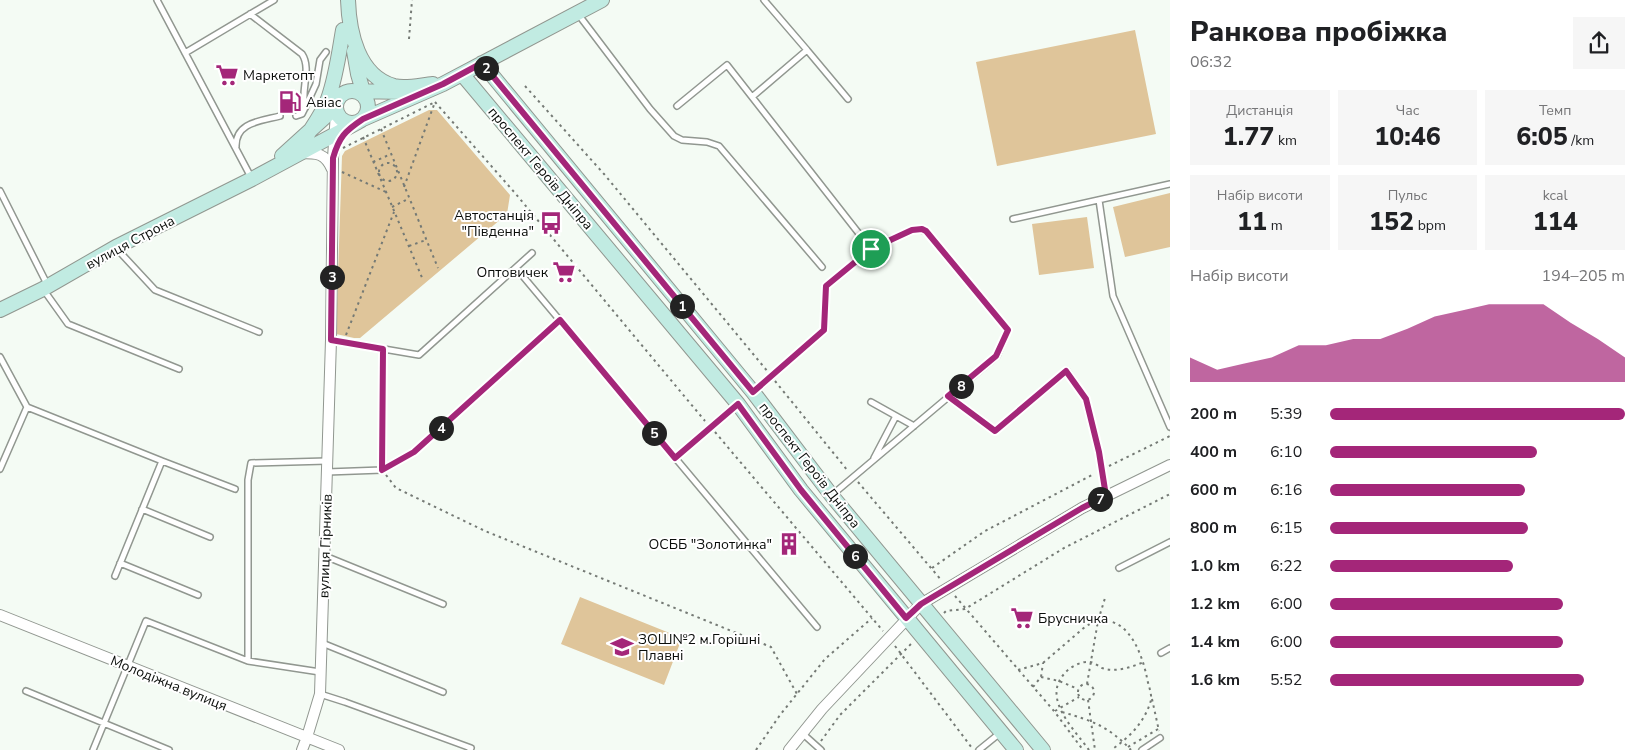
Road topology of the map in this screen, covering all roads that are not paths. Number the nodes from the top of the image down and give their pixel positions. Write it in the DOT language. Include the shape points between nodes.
graph roads {
  1 [pos="157,0"];
  2 [pos="274,0"];
  3 [pos="347,0"];
  4 [pos="602,0"];
  5 [pos="764,0"];
  6 [pos="577,13"];
  7 [pos="250,14"];
  8 [pos="346,24"];
  9 [pos="808,50"];
  10 [pos="326,52"];
  11 [pos="185,53"];
  12 [pos="482,63"];
  13 [pos="462,74"];
  14 [pos="443,84"];
  15 [pos="361,94"];
  16 [pos="752,97"];
  17 [pos="848,99"];
  18 [pos="677,106"];
  19 [pos="336,107"];
  20 [pos="305,108"];
  21 [pos="280,116"];
  22 [pos="296,116"];
  23 [pos="358,122"];
  24 [pos="308,134"];
  25 [pos="335,134"];
  26 [pos="236,148"];
  27 [pos="299,153"];
  28 [pos="337,154"];
  29 [pos="336,171"];
  30 [pos="256,177"];
  31 [pos="1170,184"];
  32 [pos="0,191"];
  33 [pos="1099,200"];
  34 [pos="1013,220"];
  35 [pos="116,247"];
  36 [pos="871,249"];
  37 [pos="532,253"];
  38 [pos="822,267"];
  39 [pos="516,268"];
  40 [pos="45,287"];
  41 [pos="0,310"];
  42 [pos="560,320"];
  43 [pos="258,332"];
  44 [pos="331,340"];
  45 [pos="383,349"];
  46 [pos="0,357"];
  47 [pos="179,369"];
  48 [pos="753,392"];
  49 [pos="948,396"];
  50 [pos="871,402"];
  51 [pos="738,404"];
  52 [pos="27,407"];
  53 [pos="896,416"];
  54 [pos="914,426"];
  55 [pos="1170,427"];
  56 [pos="0,452"];
  57 [pos="6,455"];
  58 [pos="675,458"];
  59 [pos="162,461"];
  60 [pos="873,461"];
  61 [pos="1170,465"];
  62 [pos="327,466"];
  63 [pos="0,470"];
  64 [pos="382,470"];
  65 [pos="235,489"];
  66 [pos="832,496"];
  67 [pos="1106,496"];
  68 [pos="142,509"];
  69 [pos="210,537"];
  70 [pos="1170,542"];
  71 [pos="324,555"];
  72 [pos="120,563"];
  73 [pos="1118,568"];
  74 [pos="115,576"];
  75 [pos="198,595"];
  76 [pos="443,604"];
  77 [pos="921,604"];
  78 [pos="0,615"];
  79 [pos="906,618"];
  80 [pos="817,627"];
  81 [pos="322,642"];
  82 [pos="1170,648"];
  83 [pos="1161,653"];
  84 [pos="248,660"];
  85 [pos="127,666"];
  86 [pos="321,672"];
  87 [pos="26,691"];
  88 [pos="443,692"];
  89 [pos="320,694"];
  90 [pos="104,724"];
  91 [pos="1001,731"];
  92 [pos="802,733"];
  93 [pos="308,737"];
  94 [pos="1160,738"];
  95 [pos="819,748"];
  96 [pos="93,750"];
  97 [pos="169,750"];
  98 [pos="302,750"];
  99 [pos="339,750"];
  100 [pos="470,750"];
  101 [pos="789,750"];
  102 [pos="979,750"];
  103 [pos="1016,750"];
  104 [pos="1043,750"];
  105 [pos="1142,750"];
  1 -- 11 [label="lane"];
  2 -- 7 [label="lane"];
  3 -- 8 [label="street"];
  4 -- 6 [label="street"];
  5 -- 9 [label="lane"];
  6 -- 12 [label="street"];
  6 -- 38 [label="lane" via="674,136 720,146"];
  7 -- 11 [label="lane"];
  7 -- 20 [label="lane" via="304,58"];
  8 -- 14 [label="street" via="364,63 374,75 396,86"];
  8 -- 15 [label="street"];
  8 -- 19 [label="street"];
  8 -- 24 [label="street" via="328,100"];
  9 -- 16 [label="lane"];
  9 -- 17 [label="lane"];
  10 -- 20 [label="lane" via="320,60 316,84"];
  11 -- 26 [label="lane"];
  12 -- 13 [label="street"];
  12 -- 48 [label="street, проспект Героїв Дніпра"];
  13 -- 14 [label="street"];
  13 -- 51 [label="street, проспект Героїв Дніпра"];
  14 -- 15 [label="street" via="402,92"];
  14 -- 23 [label="street"];
  15 -- 19 [label="street" via="343,94"];
  15 -- 23 [label="street" via="368,110"];
  16 -- 18 [label="lane" via="727,65"];
  16 -- 36 [label="lane"];
  19 -- 23 [label="street" via="339,117 348,123"];
  19 -- 24 [label="street"];
  19 -- 25 [label="street, вулиця Гірників"];
  20 -- 22 [label="lane"];
  21 -- 26 [label="lane" via="245,126 237,136"];
  23 -- 25 [label="street"];
  23 -- 28 [label="street" via="343,134 337,144"];
  24 -- 30 [label="street"];
  25 -- 27 [label="street"];
  25 -- 28 [label="street, вулиця Гірників"];
  26 -- 30 [label="lane"];
  27 -- 29 [label="street" via="319,154"];
  27 -- 30 [label="street"];
  28 -- 29 [label="street, вулиця Гірників"];
  29 -- 44 [label="street, вулиця Гірників"];
  30 -- 35 [label="street, вулиця Строна"];
  31 -- 33 [label="lane"];
  32 -- 40 [label="lane"];
  33 -- 34 [label="lane"];
  33 -- 55 [label="lane" via="1113,296"];
  35 -- 40 [label="street, вулиця Строна"];
  35 -- 43 [label="lane" via="155,290"];
  36 -- 48 [label="lane" via="826,286 824,330"];
  36 -- 49 [label="lane" via="912,230 926,231 1008,330 996,356"];
  37 -- 39 [label="lane"];
  39 -- 42 [label="lane"];
  39 -- 45 [label="lane" via="419,355"];
  40 -- 41 [label="street, вулиця Строна"];
  40 -- 47 [label="lane" via="68,324"];
  42 -- 58 [label="lane"];
  42 -- 64 [label="lane" via="414,452"];
  44 -- 45 [label="lane"];
  44 -- 62 [label="street, вулиця Гірників"];
  45 -- 64 [label="lane"];
  46 -- 52 [label="lane"];
  48 -- 66 [label="street, проспект Героїв Дніпра"];
  49 -- 54 [label="lane"];
  49 -- 67 [label="lane" via="995,431 1066,371 1086,399"];
  50 -- 53 [label="lane"];
  51 -- 58 [label="lane"];
  51 -- 79 [label="street, проспект Героїв Дніпра" via="801,490"];
  52 -- 57 [label="lane"];
  52 -- 59 [label="lane"];
  53 -- 54 [label="lane"];
  53 -- 60 [label="lane"];
  54 -- 60 [label="lane"];
  56 -- 57 [label="lane"];
  57 -- 63 [label="lane"];
  58 -- 80 [label="lane"];
  59 -- 65 [label="lane"];
  59 -- 68 [label="lane"];
  60 -- 66 [label="lane"];
  61 -- 67 [label="street"];
  62 -- 64 [label="lane"];
  62 -- 71 [label="street, вулиця Гірників"];
  62 -- 84 [label="lane" via="252,463 248,480"];
  66 -- 77 [label="street, проспект Героїв Дніпра"];
  67 -- 77 [label="street"];
  68 -- 69 [label="lane"];
  68 -- 72 [label="lane"];
  70 -- 73 [label="lane"];
  71 -- 76 [label="lane"];
  71 -- 81 [label="street, вулиця Гірників"];
  72 -- 74 [label="lane"];
  72 -- 75 [label="lane"];
  77 -- 79 [label="street"];
  77 -- 104 [label="street, проспект Героїв Дніпра"];
  78 -- 85 [label="street, Молодіжна вулиця"];
  79 -- 91 [label="street, проспект Героїв Дніпра"];
  79 -- 92 [label="street"];
  81 -- 86 [label="street, вулиця Гірників"];
  81 -- 88 [label="lane"];
  82 -- 83 [label="lane"];
  84 -- 85 [label="lane" via="146,621"];
  84 -- 86 [label="lane"];
  85 -- 90 [label="lane"];
  85 -- 93 [label="street, Молодіжна вулиця"];
  86 -- 89 [label="street, вулиця Гірників"];
  87 -- 90 [label="lane"];
  89 -- 93 [label="street, вулиця Гірників"];
  89 -- 100 [label="lane"];
  90 -- 96 [label="lane"];
  90 -- 97 [label="lane"];
  91 -- 102 [label="lane"];
  91 -- 103 [label="street, проспект Героїв Дніпра"];
  92 -- 95 [label="lane"];
  92 -- 101 [label="street"];
  93 -- 98 [label="street, вулиця Гірників"];
  93 -- 99 [label="street, Молодіжна вулиця"];
  94 -- 105 [label="lane"];
}
